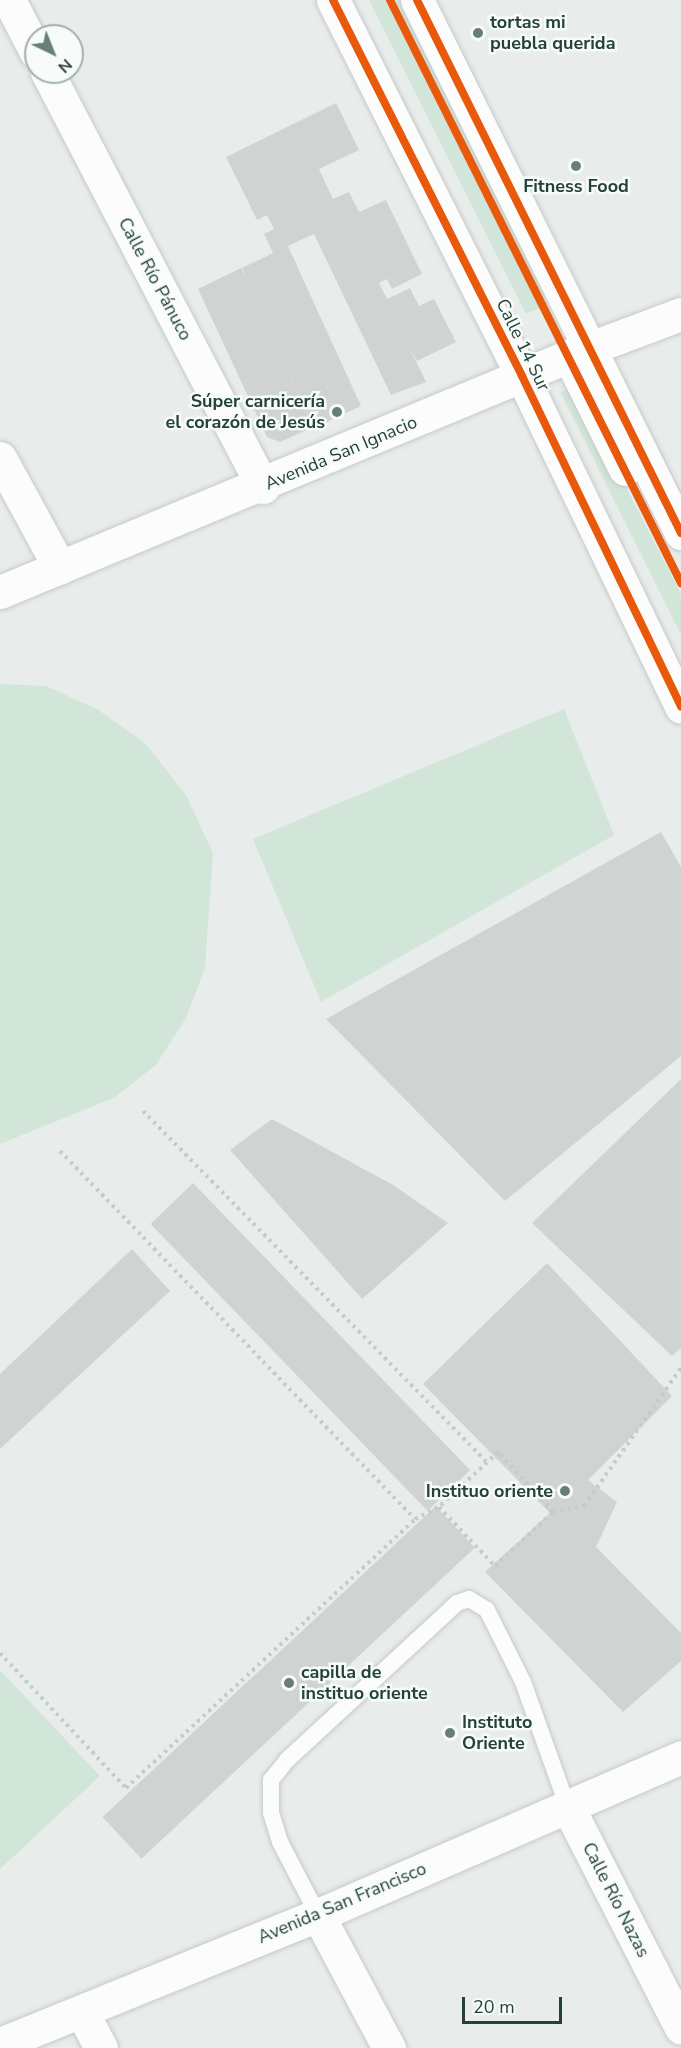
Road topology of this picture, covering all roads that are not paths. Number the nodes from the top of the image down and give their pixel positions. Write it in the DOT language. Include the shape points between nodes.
graph roads {
  1 [pos="9,0"];
  2 [pos="333,0"];
  3 [pos="417,0"];
  4 [pos="24,29"];
  5 [pos="53,84"];
  6 [pos="681,314"];
  7 [pos="580,352"];
  8 [pos="522,376"];
  9 [pos="0,458"];
  10 [pos="263,487"];
  11 [pos="681,533"];
  12 [pos="681,559"];
  13 [pos="60,568"];
  14 [pos="0,592"];
  15 [pos="681,707"];
  16 [pos="681,1757"];
  17 [pos="567,1805"];
  18 [pos="318,1915"];
  19 [pos="82,2012"];
  20 [pos="681,2028"];
  21 [pos="0,2044"];
  22 [pos="101,2048"];
  23 [pos="389,2048"];
  1 -- 4 [label="street"];
  2 -- 8 [label="street, Calle 14 Sur"];
  3 -- 7 [label="street"];
  5 -- 10 [label="street, Calle Río Pánuco"];
  6 -- 7 [label="street, Avenida San Ignacio"];
  7 -- 8 [label="street, Avenida San Ignacio"];
  7 -- 11 [label="street"];
  7 -- 12 [label="street" via="653,524"];
  8 -- 10 [label="street, Avenida San Ignacio"];
  8 -- 15 [label="street, Calle 14 Sur"];
  9 -- 13 [label="street"];
  10 -- 13 [label="street, Avenida San Ignacio"];
  13 -- 14 [label="street, Avenida San Ignacio"];
  16 -- 17 [label="street, Avenida San Francisco"];
  17 -- 18 [label="street, Avenida San Francisco"];
  17 -- 18 [label="lane" via="523,1682 487,1610 469,1599 457,1603 287,1760 271,1780 271,1813 280,1842"];
  17 -- 20 [label="street, Calle Río Nazas"];
  18 -- 19 [label="street, Avenida San Francisco"];
  18 -- 23 [label="street"];
  19 -- 21 [label="street, Avenida San Francisco"];
  19 -- 22 [label="street"];
}
